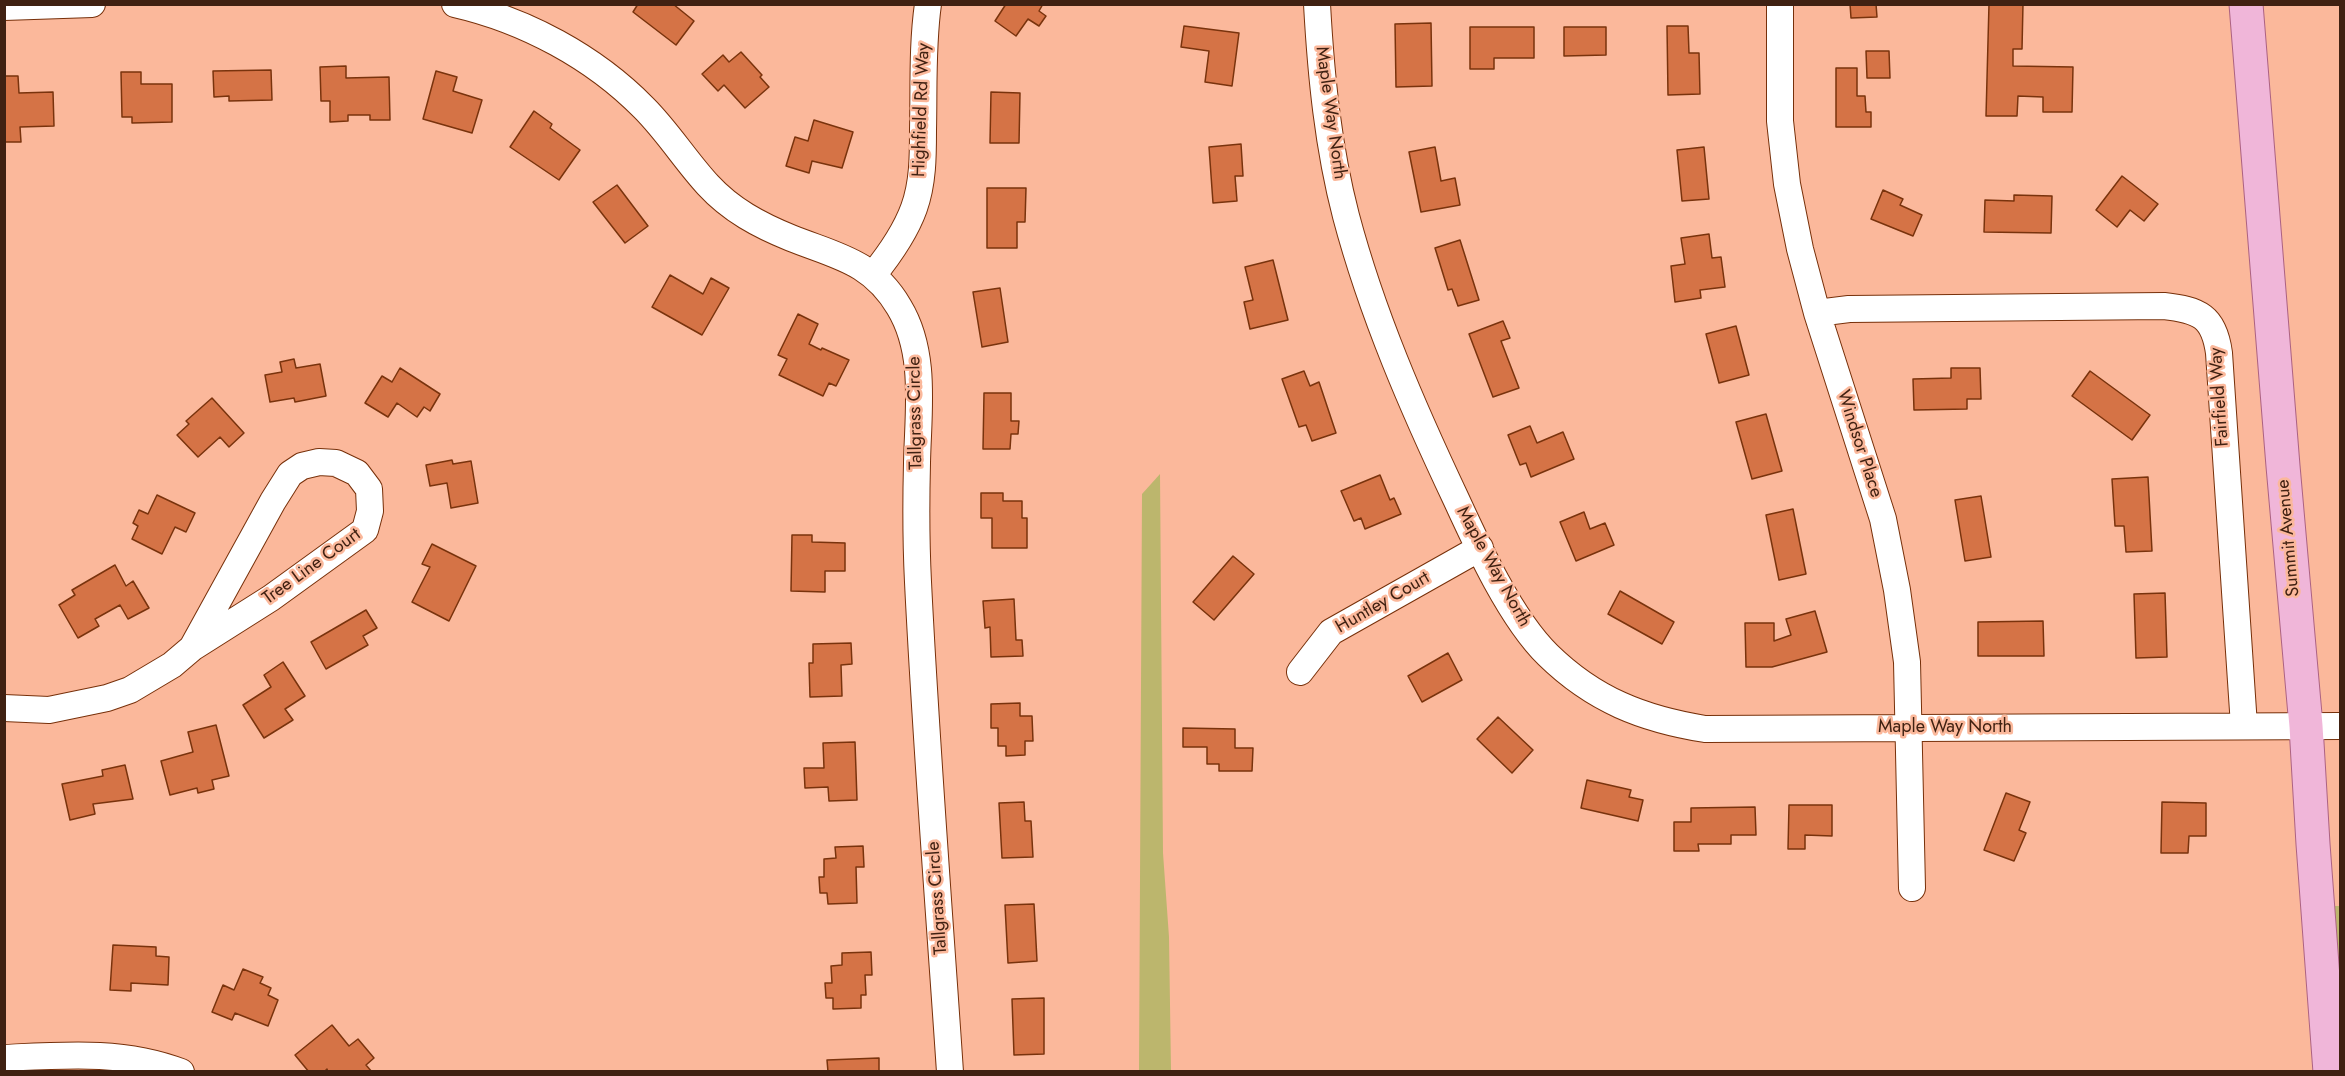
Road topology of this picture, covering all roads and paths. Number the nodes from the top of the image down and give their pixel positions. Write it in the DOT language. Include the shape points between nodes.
graph roads {
  1 [pos="92,4"];
  2 [pos="455,4"];
  3 [pos="928,4"];
  4 [pos="1317,4"];
  5 [pos="1780,4"];
  6 [pos="2246,4"];
  7 [pos="4,8"];
  8 [pos="873,275"];
  9 [pos="1817,314"];
  10 [pos="1480,548"];
  11 [pos="192,648"];
  12 [pos="1300,672"];
  13 [pos="4,708"];
  14 [pos="2244,726"];
  15 [pos="2306,726"];
  16 [pos="2340,726"];
  17 [pos="1909,728"];
  18 [pos="1911,888"];
  19 [pos="4,1058"];
  20 [pos="181,1071"];
  21 [pos="950,1071"];
  22 [pos="2330,1071"];
  1 -- 7 [label="street"];
  2 -- 8 [label="street, Tallgrass Circle" via="503,18 550,39 598,69 645,109 708,184 746,217 846,258"];
  3 -- 8 [label="street, Highfield Rd Way" via="921,180 904,231"];
  4 -- 10 [label="street, Maple Way North" via="1333,151 1366,285 1427,437"];
  5 -- 9 [label="street, Windsor Place" via="1780,121 1787,184"];
  6 -- 15 [label="main road, Summit Avenue"];
  8 -- 21 [label="street, Tallgrass Circle" via="909,326 918,366 917,580"];
  9 -- 14 [label="street, Fairfield Way" via="1850,309 2164,306 2187,308 2204,316 2217,341"];
  9 -- 17 [label="street, Windsor Place" via="1883,519 1903,627"];
  10 -- 12 [label="street, Huntley Court" via="1331,632"];
  10 -- 17 [label="street, Maple Way North" via="1513,608 1547,654 1586,687 1624,708 1668,723 1705,729"];
  11 -- 11 [label="street, Tree Line Court" via="271,598 364,530 370,511 369,489 357,473 336,463 319,462 302,466 291,474"];
  11 -- 13 [label="street, Tree Line Court" via="154,677 107,698 49,710"];
  14 -- 15 [label="street, Maple Way North"];
  14 -- 17 [label="street, Maple Way North"];
  15 -- 16 [label="street, Maple Way North"];
  15 -- 22 [label="main road, Summit Avenue"];
  17 -- 18 [label="street, Windsor Place"];
  19 -- 20 [label="street" via="81,1054 125,1057"];
}
